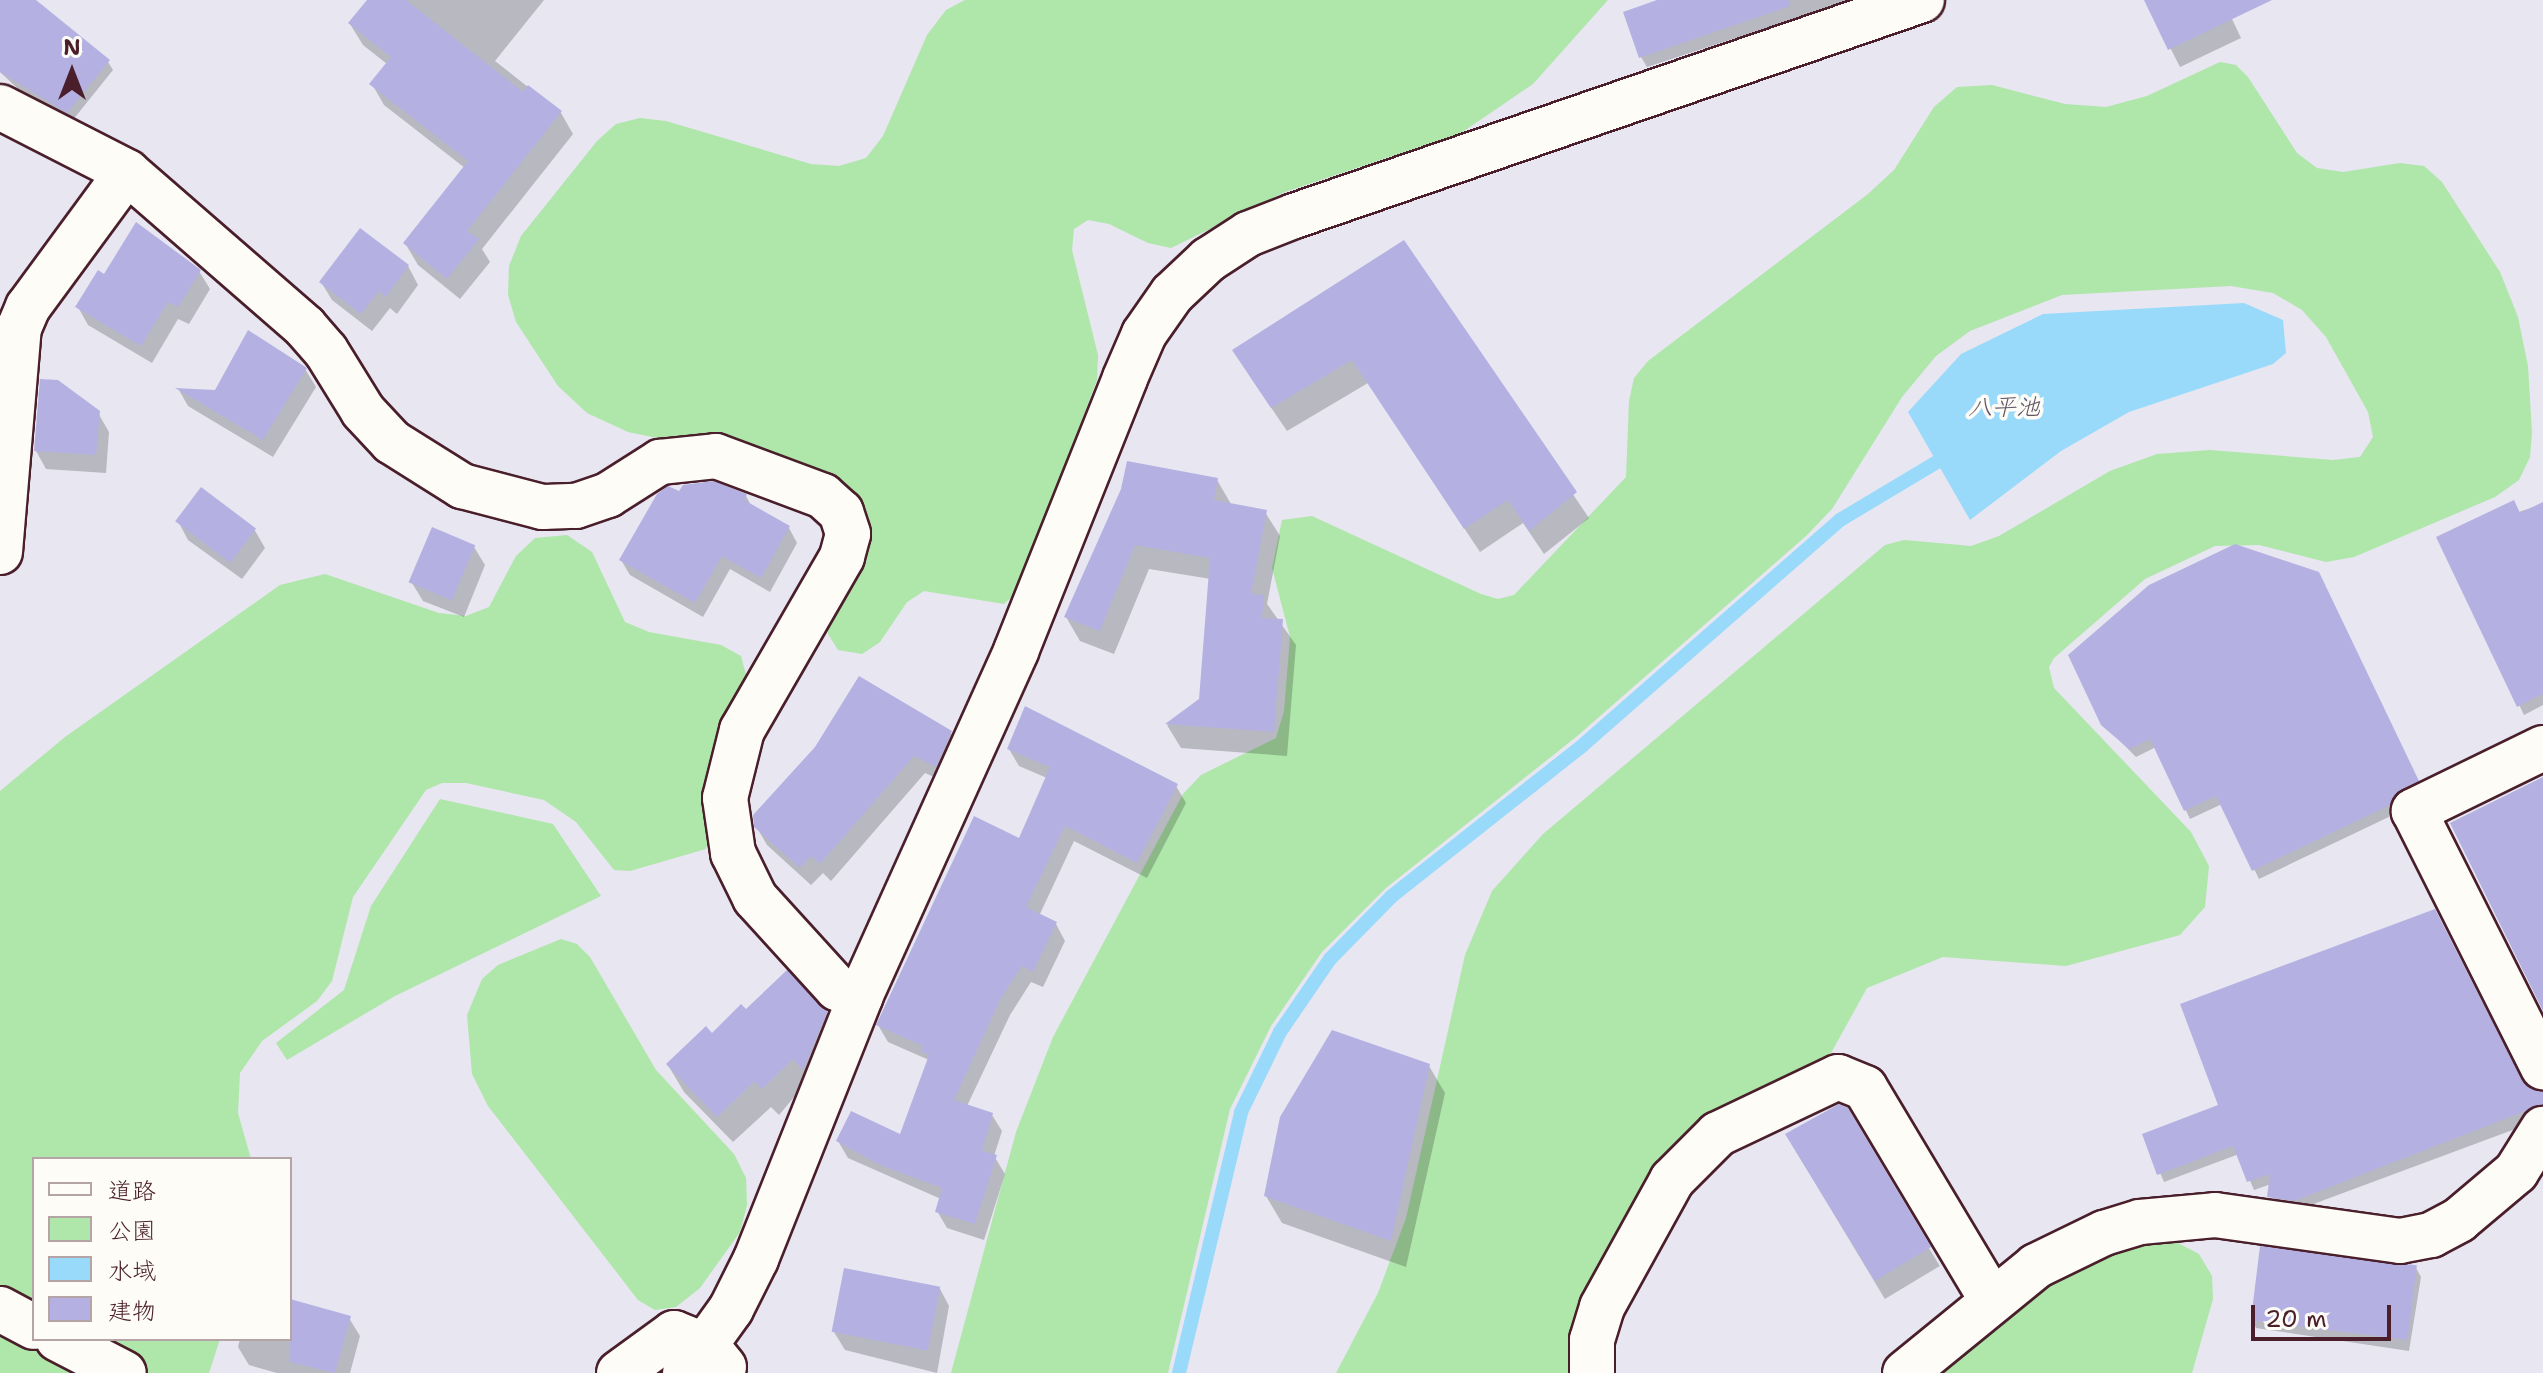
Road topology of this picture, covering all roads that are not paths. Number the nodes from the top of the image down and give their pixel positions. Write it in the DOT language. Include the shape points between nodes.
graph roads {
  1 [pos="1922,0"];
  2 [pos="0,107"];
  3 [pos="127,172"];
  4 [pos="0,552"];
  5 [pos="2543,748"];
  6 [pos="860,997"];
  7 [pos="2543,1067"];
  8 [pos="2543,1129"];
  9 [pos="1992,1300"];
  10 [pos="0,1309"];
  11 [pos="32,1326"];
  12 [pos="62,1341"];
  13 [pos="706,1364"];
  14 [pos="124,1373"];
  15 [pos="619,1373"];
  16 [pos="1592,1373"];
  17 [pos="1905,1373"];
  1 -- 6 [label="street" via="1294,216 1248,234 1208,260 1172,294 1144,334 1016,651"];
  2 -- 3 [label="street"];
  3 -- 4 [label="street" via="28,307 19,328"];
  3 -- 6 [label="street" via="305,327 363,411 392,442 462,486 542,507 576,506 608,495 660,462 716,456 823,496 841,512 848,534 842,557 742,730 725,798 733,853 755,898 837,988"];
  5 -- 7 [label="street" via="2414,811"];
  6 -- 13 [label="street" via="756,1259"];
  8 -- 9 [label="street" via="2516,1172 2459,1220 2431,1235 2400,1241 2253,1217 2178,1216 2140,1222 2069,1247"];
  9 -- 16 [label="street" via="1865,1088 1838,1077 1718,1134 1672,1180 1602,1307 1592,1340"];
  9 -- 17 [label="street"];
  10 -- 11 [label="street"];
  12 -- 14 [label="street"];
  13 -- 15 [label="street" via="674,1333"];
}
